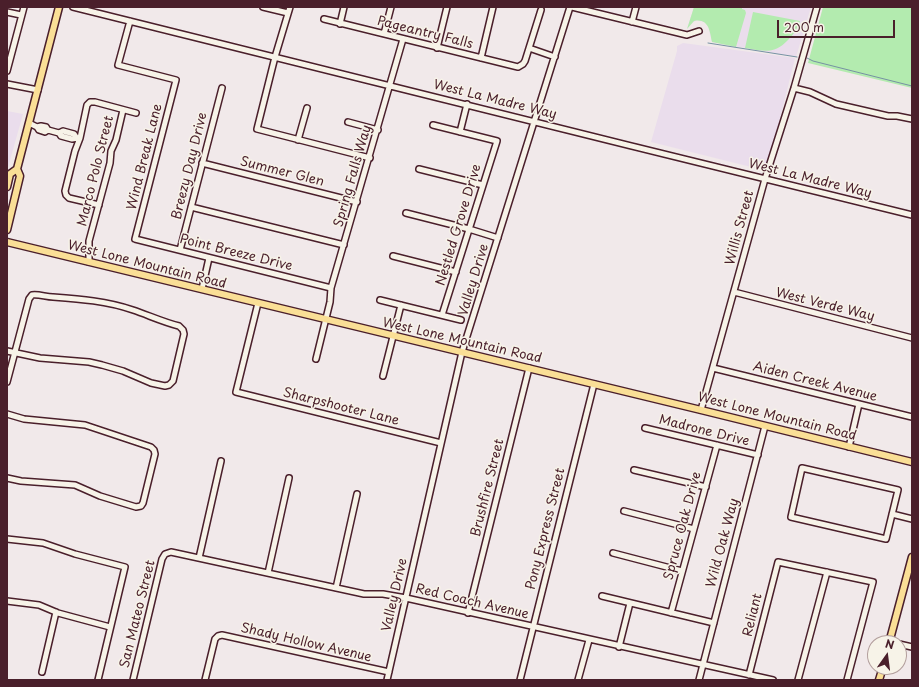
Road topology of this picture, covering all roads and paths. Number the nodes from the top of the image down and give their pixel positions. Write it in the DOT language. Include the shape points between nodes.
graph roads {
  1 [pos="24,7"];
  2 [pos="59,7"];
  3 [pos="73,7"];
  4 [pos="263,7"];
  5 [pos="290,7"];
  6 [pos="344,7"];
  7 [pos="391,7"];
  8 [pos="447,7"];
  9 [pos="493,7"];
  10 [pos="571,7"];
  11 [pos="636,7"];
  12 [pos="817,7"];
  13 [pos="541,10"];
  14 [pos="7,12"];
  15 [pos="288,13"];
  16 [pos="22,15"];
  17 [pos="324,20"];
  18 [pos="130,21"];
  19 [pos="632,22"];
  20 [pos="340,24"];
  21 [pos="699,32"];
  22 [pos="384,34"];
  23 [pos="404,39"];
  24 [pos="437,48"];
  25 [pos="529,48"];
  26 [pos="276,57"];
  27 [pos="555,57"];
  28 [pos="480,58"];
  29 [pos="7,70"];
  30 [pos="7,84"];
  31 [pos="390,85"];
  32 [pos="222,88"];
  33 [pos="794,88"];
  34 [pos="38,90"];
  35 [pos="467,104"];
  36 [pos="306,108"];
  37 [pos="124,110"];
  38 [pos="136,113"];
  39 [pos="912,119"];
  40 [pos="534,121"];
  41 [pos="348,122"];
  42 [pos="29,123"];
  43 [pos="433,125"];
  44 [pos="378,130"];
  45 [pos="460,132"];
  46 [pos="78,138"];
  47 [pos="298,140"];
  48 [pos="370,158"];
  49 [pos="202,163"];
  50 [pos="17,169"];
  51 [pos="420,169"];
  52 [pos="765,179"];
  53 [pos="483,185"];
  54 [pos="7,186"];
  55 [pos="357,202"];
  56 [pos="100,205"];
  57 [pos="191,207"];
  58 [pos="406,213"];
  59 [pos="912,215"];
  60 [pos="469,229"];
  61 [pos="7,230"];
  62 [pos="498,238"];
  63 [pos="135,239"];
  64 [pos="7,242"];
  65 [pos="344,245"];
  66 [pos="180,250"];
  67 [pos="393,256"];
  68 [pos="210,258"];
  69 [pos="89,262"];
  70 [pos="456,272"];
  71 [pos="331,288"];
  72 [pos="202,290"];
  73 [pos="734,292"];
  74 [pos="380,300"];
  75 [pos="258,303"];
  76 [pos="401,305"];
  77 [pos="442,315"];
  78 [pos="325,319"];
  79 [pos="461,320"];
  80 [pos="393,336"];
  81 [pos="912,338"];
  82 [pos="7,351"];
  83 [pos="462,352"];
  84 [pos="15,353"];
  85 [pos="316,359"];
  86 [pos="530,368"];
  87 [pos="713,368"];
  88 [pos="383,376"];
  89 [pos="7,382"];
  90 [pos="594,384"];
  91 [pos="859,404"];
  92 [pos="702,410"];
  93 [pos="7,414"];
  94 [pos="912,417"];
  95 [pos="765,426"];
  96 [pos="645,428"];
  97 [pos="441,443"];
  98 [pos="717,445"];
  99 [pos="849,446"];
  100 [pos="758,455"];
  101 [pos="221,461"];
  102 [pos="912,462"];
  103 [pos="634,470"];
  104 [pos="7,478"];
  105 [pos="289,478"];
  106 [pos="706,487"];
  107 [pos="357,494"];
  108 [pos="624,511"];
  109 [pos="892,514"];
  110 [pos="912,519"];
  111 [pos="694,529"];
  112 [pos="7,539"];
  113 [pos="613,553"];
  114 [pos="166,554"];
  115 [pos="912,557"];
  116 [pos="199,558"];
  117 [pos="682,571"];
  118 [pos="827,572"];
  119 [pos="268,573"];
  120 [pos="336,588"];
  121 [pos="602,596"];
  122 [pos="406,598"];
  123 [pos="7,601"];
  124 [pos="630,603"];
  125 [pos="56,612"];
  126 [pos="468,613"];
  127 [pos="671,613"];
  128 [pos="714,623"];
  129 [pos="110,627"];
  130 [pos="533,627"];
  131 [pos="893,635"];
  132 [pos="589,640"];
  133 [pos="619,647"];
  134 [pos="703,665"];
  135 [pos="42,672"];
  136 [pos="389,672"];
  137 [pos="749,675"];
  138 [pos="98,680"];
  139 [pos="133,680"];
  140 [pos="205,680"];
  141 [pos="387,680"];
  142 [pos="520,680"];
  143 [pos="578,680"];
  144 [pos="699,680"];
  145 [pos="773,680"];
  146 [pos="798,680"];
  147 [pos="847,680"];
  1 -- 16 [label="street"];
  2 -- 34 [label="main road"];
  3 -- 18 [label="street, West La Madre Way"];
  4 -- 15 [label="street"];
  5 -- 15 [label="street"];
  6 -- 20 [label="street"];
  7 -- 22 [label="street"];
  8 -- 24 [label="street"];
  9 -- 28 [label="street"];
  10 -- 19 [label="street"];
  10 -- 27 [label="street, Valley Drive"];
  11 -- 19 [label="street"];
  12 -- 33 [label="street, Willis Street"];
  13 -- 25 [label="street"];
  14 -- 16 [label="street"];
  15 -- 26 [label="street"];
  16 -- 29 [label="street"];
  17 -- 20 [label="street, Pageantry Falls"];
  18 -- 26 [label="street, West La Madre Way"];
  18 -- 63 [label="street, Wind Break Lane" via="118,65 176,80"];
  19 -- 21 [label="street" via="687,35"];
  20 -- 22 [label="street, Pageantry Falls"];
  22 -- 23 [label="street, Pageantry Falls"];
  23 -- 24 [label="street, Pageantry Falls"];
  23 -- 31 [label="street, Spring Falls Way"];
  24 -- 28 [label="street, Pageantry Falls"];
  25 -- 27 [label="street"];
  25 -- 28 [label="street, Pageantry Falls" via="521,66 514,67"];
  26 -- 31 [label="street, West La Madre Way"];
  26 -- 47 [label="street" via="257,129"];
  27 -- 40 [label="street, Valley Drive"];
  30 -- 34 [label="street"];
  31 -- 35 [label="street, West La Madre Way"];
  31 -- 44 [label="street, Spring Falls Way"];
  32 -- 49 [label="street, Breezy Day Drive"];
  33 -- 39 [label="street" via="836,104"];
  33 -- 52 [label="street, Willis Street"];
  34 -- 42 [label="main road"];
  35 -- 40 [label="street, West La Madre Way"];
  35 -- 45 [label="street"];
  36 -- 47 [label="street"];
  37 -- 38 [label="street"];
  37 -- 46 [label="street" via="90,102"];
  37 -- 56 [label="street, Marco Polo Street" via="111,151"];
  40 -- 52 [label="street, West La Madre Way"];
  40 -- 62 [label="street, Valley Drive"];
  41 -- 44 [label="street"];
  42 -- 46 [label="street" via="45,132 63,131"];
  42 -- 50 [label="main road"];
  43 -- 45 [label="street"];
  44 -- 48 [label="street, Spring Falls Way"];
  45 -- 53 [label="street, Nestled Grove Drive" via="497,141"];
  46 -- 56 [label="street" via="66,195 69,198"];
  47 -- 48 [label="street"];
  48 -- 55 [label="street, Spring Falls Way"];
  49 -- 55 [label="street, Summer Glen"];
  49 -- 57 [label="street, Breezy Day Drive"];
  50 -- 54 [label="main road" via="10,174"];
  50 -- 61 [label="main road" via="20,176"];
  51 -- 53 [label="street"];
  52 -- 59 [label="street, West La Madre Way"];
  52 -- 73 [label="street, Willis Street"];
  53 -- 60 [label="street, Nestled Grove Drive"];
  55 -- 65 [label="street, Spring Falls Way"];
  56 -- 69 [label="street, Marco Polo Street" via="89,241"];
  57 -- 65 [label="street"];
  57 -- 66 [label="street, Breezy Day Drive"];
  58 -- 60 [label="street"];
  60 -- 62 [label="street"];
  60 -- 70 [label="street, Nestled Grove Drive"];
  62 -- 83 [label="street, Valley Drive"];
  63 -- 66 [label="street, Point Breeze Drive"];
  64 -- 69 [label="main road, West Lone Mountain Road"];
  65 -- 71 [label="street, Spring Falls Way"];
  66 -- 68 [label="street, Point Breeze Drive"];
  67 -- 70 [label="street"];
  68 -- 71 [label="street, Point Breeze Drive"];
  68 -- 72 [label="street"];
  69 -- 72 [label="main road, West Lone Mountain Road"];
  70 -- 77 [label="street, Nestled Grove Drive"];
  71 -- 78 [label="street, Spring Falls Way"];
  72 -- 75 [label="main road, West Lone Mountain Road"];
  73 -- 81 [label="street, West Verde Way"];
  73 -- 87 [label="street, Willis Street"];
  74 -- 76 [label="street"];
  75 -- 78 [label="main road, West Lone Mountain Road"];
  75 -- 97 [label="street, Sharpshooter Lane" via="236,392"];
  76 -- 77 [label="street"];
  76 -- 80 [label="street"];
  77 -- 79 [label="street"];
  78 -- 80 [label="main road, West Lone Mountain Road"];
  78 -- 85 [label="street, Spring Falls Way"];
  80 -- 83 [label="main road, West Lone Mountain Road"];
  80 -- 88 [label="street"];
  82 -- 84 [label="street"];
  83 -- 86 [label="main road, West Lone Mountain Road"];
  83 -- 97 [label="street, Valley Drive"];
  84 -- 84 [label="street" via="29,299 36,294 132,309 179,326 184,334 173,381 165,386 89,362"];
  84 -- 89 [label="street"];
  86 -- 90 [label="main road, West Lone Mountain Road"];
  86 -- 126 [label="street, Brushfire Street"];
  87 -- 91 [label="street, Aiden Creek Avenue"];
  87 -- 92 [label="street, Willis Street"];
  90 -- 92 [label="main road, West Lone Mountain Road"];
  90 -- 130 [label="street, Pony Express Street"];
  91 -- 94 [label="street, Aiden Creek Avenue"];
  91 -- 99 [label="street"];
  92 -- 95 [label="main road, West Lone Mountain Road"];
  93 -- 104 [label="street" via="85,425 151,447 155,454 143,503 136,507 75,485"];
  95 -- 99 [label="main road, West Lone Mountain Road"];
  95 -- 100 [label="street, Wild Oak Way"];
  96 -- 98 [label="street, Madrone Drive"];
  97 -- 122 [label="street, Valley Drive"];
  98 -- 100 [label="street, Madrone Drive"];
  98 -- 106 [label="street, Spruce Oak Drive"];
  99 -- 102 [label="main road, West Lone Mountain Road"];
  100 -- 128 [label="street, Wild Oak Way"];
  101 -- 116 [label="street"];
  103 -- 106 [label="street"];
  105 -- 119 [label="street"];
  106 -- 111 [label="street, Spruce Oak Drive"];
  107 -- 120 [label="street"];
  108 -- 111 [label="street"];
  109 -- 109 [label="street" via="898,490 802,468 791,517 886,539"];
  109 -- 110 [label="street"];
  111 -- 117 [label="street, Spruce Oak Drive"];
  112 -- 129 [label="street" via="44,543 125,567"];
  113 -- 117 [label="street"];
  114 -- 116 [label="street, Red Coach Avenue" via="171,552"];
  114 -- 139 [label="street, San Mateo Street" via="162,559"];
  115 -- 131 [label="main road"];
  116 -- 119 [label="street, Red Coach Avenue"];
  117 -- 127 [label="street, Spruce Oak Drive"];
  118 -- 137 [label="street, Reliant" via="778,562"];
  118 -- 146 [label="street"];
  118 -- 147 [label="street" via="873,582"];
  119 -- 120 [label="street, Red Coach Avenue"];
  120 -- 122 [label="street, Red Coach Avenue"];
  121 -- 124 [label="street"];
  122 -- 126 [label="street, Red Coach Avenue"];
  122 -- 136 [label="street, Valley Drive"];
  123 -- 125 [label="street" via="39,605"];
  124 -- 127 [label="street"];
  124 -- 133 [label="street"];
  125 -- 129 [label="street"];
  125 -- 135 [label="street"];
  126 -- 130 [label="street, Red Coach Avenue"];
  127 -- 128 [label="street"];
  128 -- 134 [label="street, Wild Oak Way"];
  129 -- 138 [label="street"];
  130 -- 132 [label="street, Red Coach Avenue"];
  130 -- 142 [label="street, Pony Express Street"];
  132 -- 133 [label="street, Red Coach Avenue"];
  132 -- 143 [label="street"];
  133 -- 134 [label="street, Red Coach Avenue"];
  134 -- 137 [label="street, Red Coach Avenue"];
  134 -- 144 [label="street, Wild Oak Way"];
  136 -- 140 [label="street, Shady Hollow Avenue" via="222,635 215,640"];
  136 -- 141 [label="street, Valley Drive"];
  137 -- 145 [label="street, Red Coach Avenue"];
}
